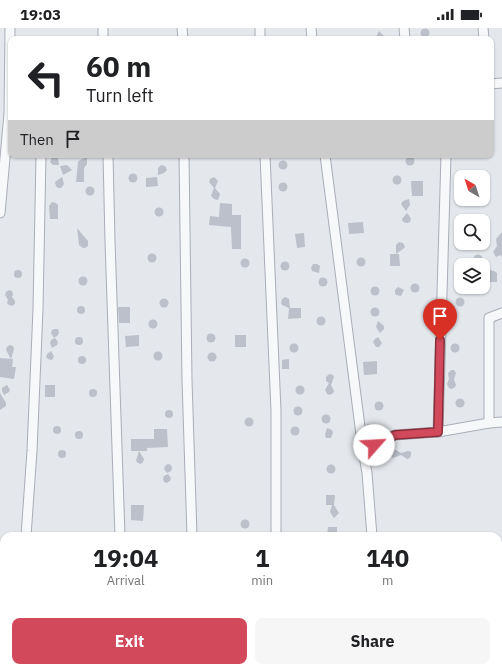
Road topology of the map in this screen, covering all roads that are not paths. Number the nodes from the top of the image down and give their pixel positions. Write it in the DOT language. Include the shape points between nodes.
graph roads {
  1 [pos="8,85"];
  2 [pos="7,113"];
  3 [pos="41,158"];
  4 [pos="108,158"];
  5 [pos="184,158"];
  6 [pos="265,158"];
  7 [pos="325,158"];
  8 [pos="446,158"];
  9 [pos="0,213"];
  10 [pos="502,313"];
  11 [pos="502,422"];
  12 [pos="489,423"];
  13 [pos="438,432"];
  14 [pos="363,450"];
  15 [pos="26,532"];
  16 [pos="120,532"];
  17 [pos="192,532"];
  18 [pos="276,532"];
  19 [pos="372,532"];
  1 -- 2 [label="street"];
  2 -- 9 [label="street"];
  3 -- 15 [label="street" via="38,316"];
  4 -- 16 [label="street"];
  5 -- 17 [label="street"];
  6 -- 18 [label="street" via="276,411"];
  7 -- 14 [label="street"];
  8 -- 13 [label="street"];
  10 -- 12 [label="street" via="489,318"];
  11 -- 12 [label="street"];
  12 -- 13 [label="street"];
  13 -- 14 [label="street" via="395,435"];
  14 -- 19 [label="street"];
}
